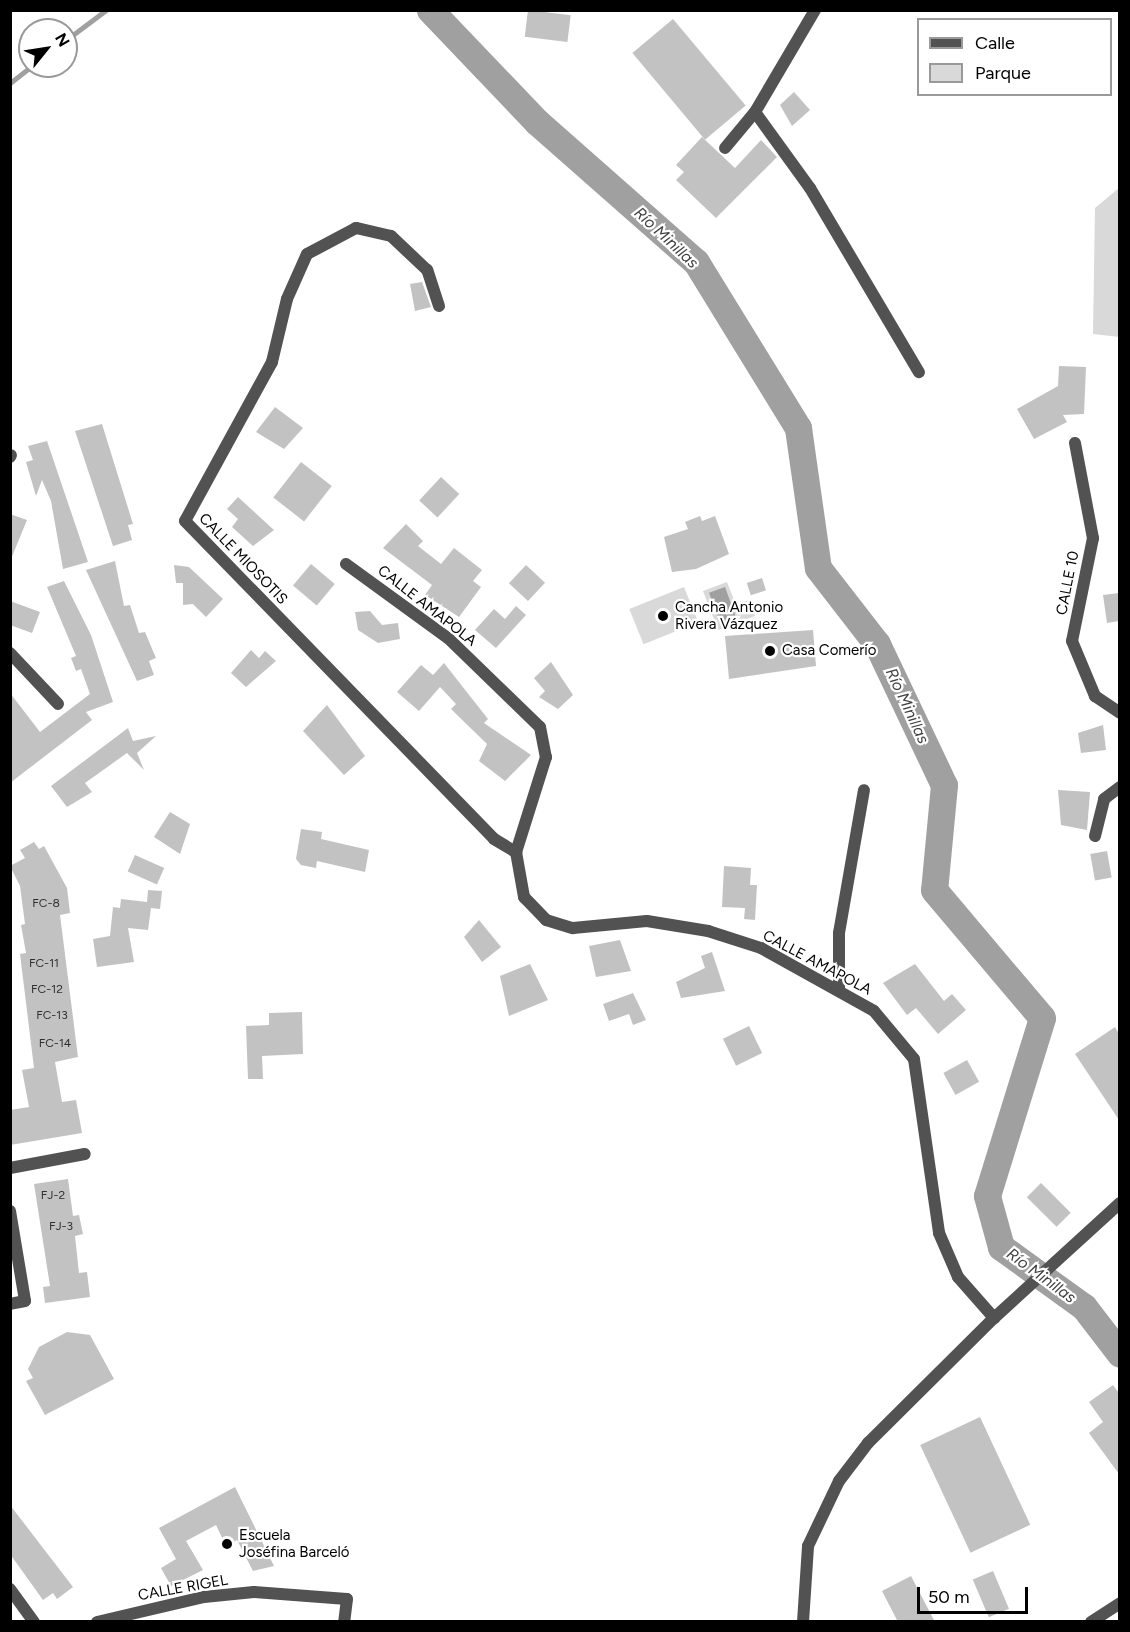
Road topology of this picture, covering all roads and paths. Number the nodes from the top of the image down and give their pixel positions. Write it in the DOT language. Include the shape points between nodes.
graph roads {
  1 [pos="815,10"];
  2 [pos="755,112"];
  3 [pos="725,148"];
  4 [pos="439,306"];
  5 [pos="919,372"];
  6 [pos="1075,443"];
  7 [pos="346,564"];
  8 [pos="10,653"];
  9 [pos="58,704"];
  10 [pos="1119,713"];
  11 [pos="1119,787"];
  12 [pos="864,790"];
  13 [pos="1095,836"];
  14 [pos="516,852"];
  15 [pos="839,989"];
  16 [pos="85,1154"];
  17 [pos="10,1168"];
  18 [pos="1119,1203"];
  19 [pos="10,1211"];
  20 [pos="10,1304"];
  21 [pos="994,1318"];
  22 [pos="10,1589"];
  23 [pos="1119,1603"];
  24 [pos="34,1622"];
  25 [pos="97,1622"];
  26 [pos="344,1622"];
  27 [pos="803,1622"];
  28 [pos="1090,1622"];
  1 -- 2 [label="street"];
  2 -- 3 [label="street"];
  2 -- 5 [label="street" via="810,188"];
  4 -- 14 [label="street, CALLE MIOSOTIS" via="427,270 392,236 356,228 307,254 287,299 272,362 185,521 494,839"];
  6 -- 10 [label="street, CALLE 10" via="1093,538 1072,641 1095,696"];
  7 -- 14 [label="street, CALLE AMAPOLA" via="448,638 540,728 546,756"];
  8 -- 9 [label="street"];
  11 -- 13 [label="street" via="1104,799"];
  12 -- 15 [label="street" via="839,933"];
  14 -- 15 [label="street, CALLE AMAPOLA" via="524,897 546,920 573,928 647,921 708,931 761,948"];
  15 -- 21 [label="street, CALLE AMAPOLA" via="874,1011 914,1059 939,1233 958,1277"];
  16 -- 17 [label="street"];
  18 -- 21 [label="street"];
  19 -- 20 [label="street" via="25,1301"];
  21 -- 27 [label="street" via="868,1443 840,1480 808,1546"];
  22 -- 24 [label="street"];
  23 -- 28 [label="street"];
  25 -- 26 [label="street, CALLE RIGEL" via="231,1594 346,1599"];
}
